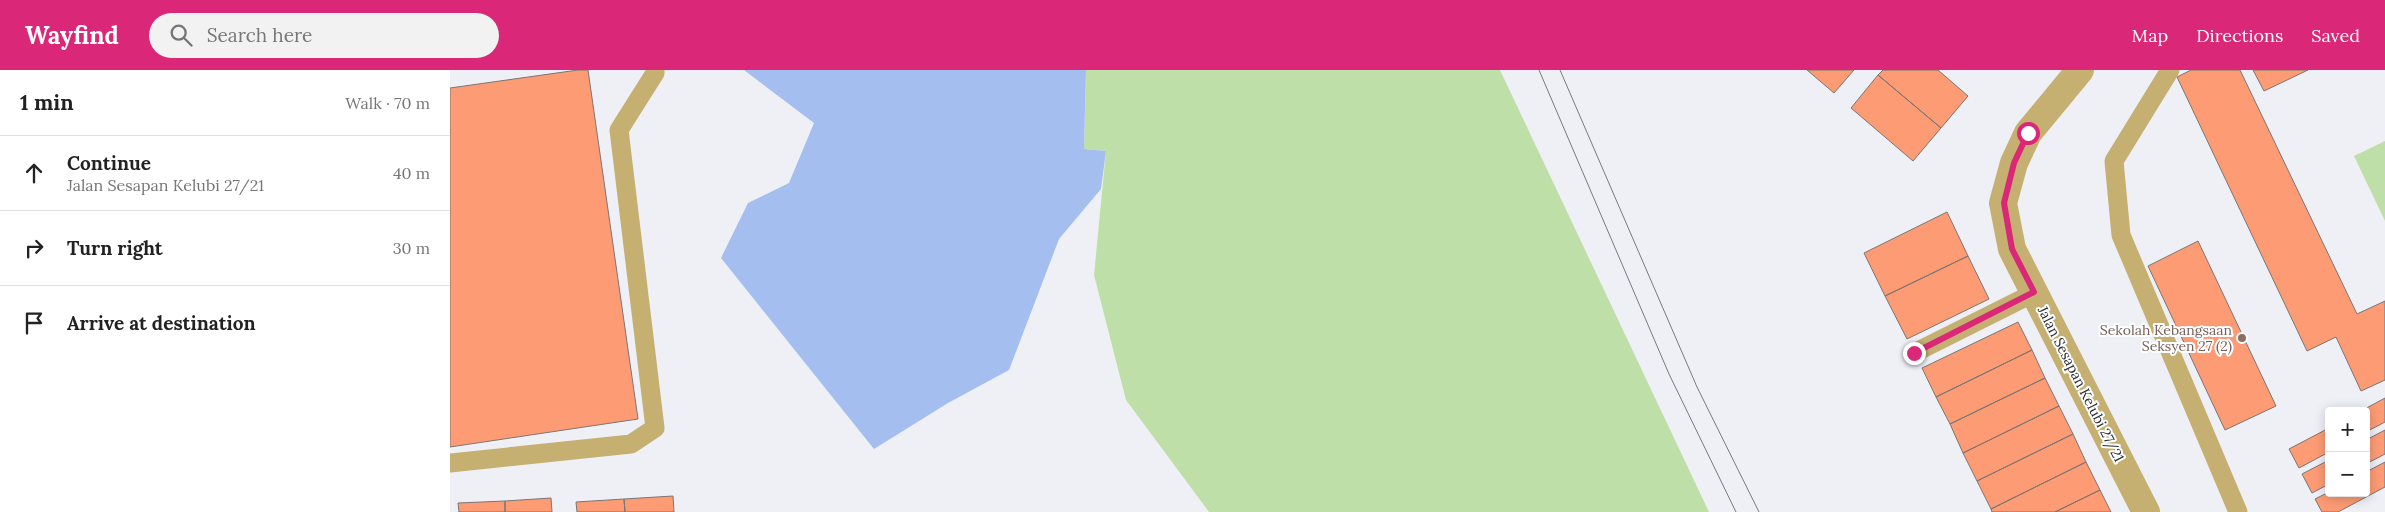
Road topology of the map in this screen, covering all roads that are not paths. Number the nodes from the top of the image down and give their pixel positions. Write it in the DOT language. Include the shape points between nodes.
graph roads {
  1 [pos="655,70"];
  2 [pos="2080,70"];
  3 [pos="2170,70"];
  4 [pos="2034,292"];
  5 [pos="1914,353"];
  6 [pos="450,462"];
  7 [pos="2146,512"];
  8 [pos="2238,512"];
  1 -- 6 [label="lane" via="619,130 655,428 631,444"];
  2 -- 4 [label="street, Jalan Sesapan Kelubi 27/21" via="2028,133 2014,163 2004,203 2012,249"];
  3 -- 8 [label="lane" via="2114,160 2121,235"];
  4 -- 5 [label="lane"];
  4 -- 7 [label="street, Jalan Sesapan Kelubi 27/21"];
}
